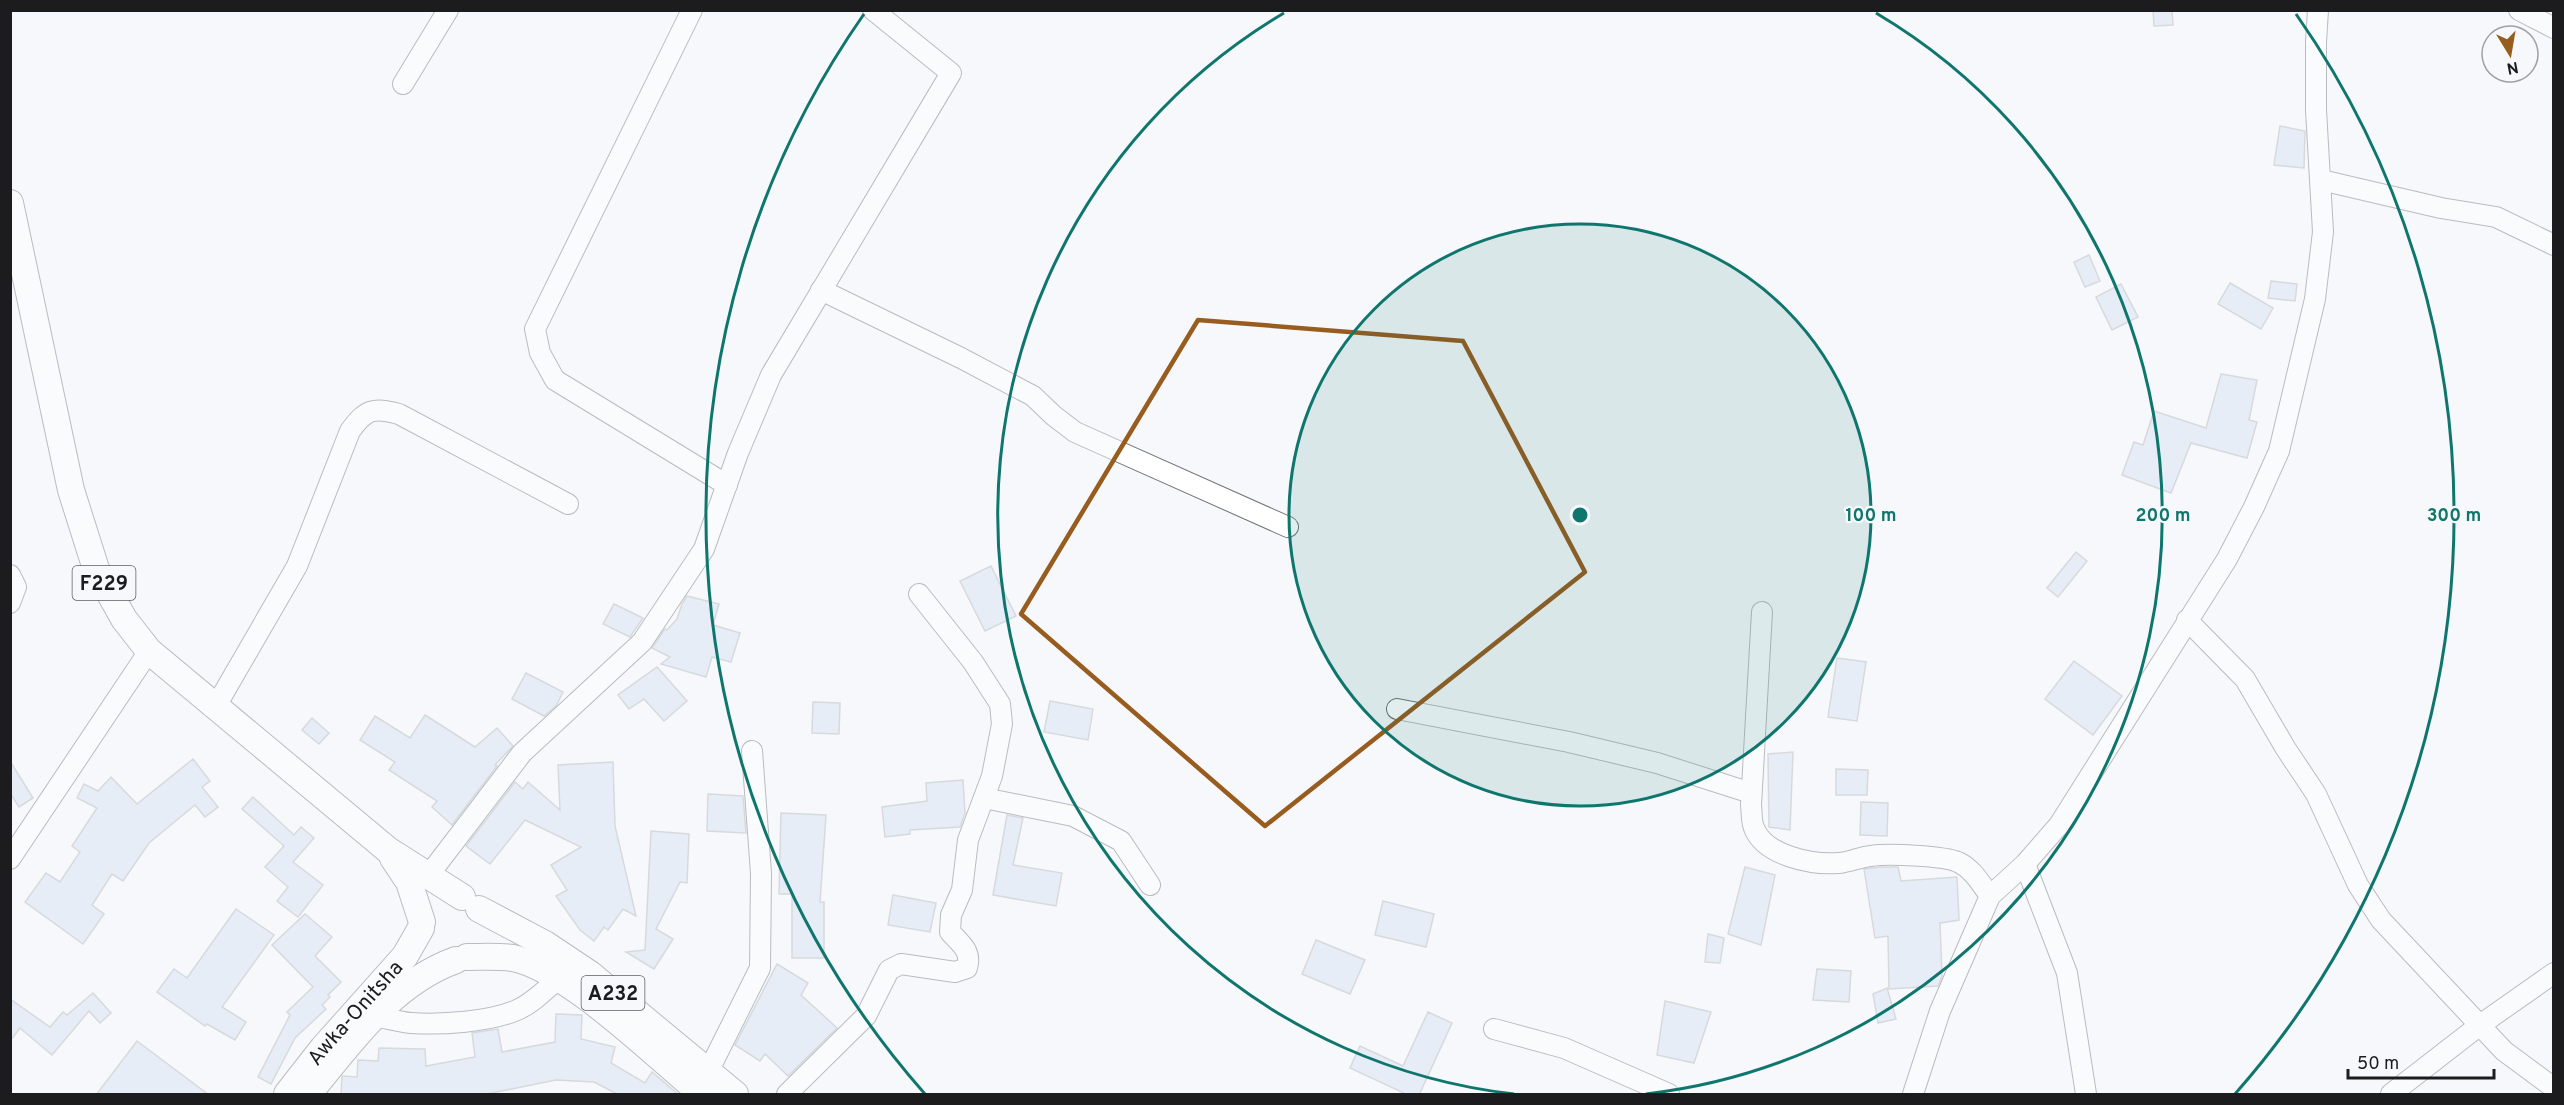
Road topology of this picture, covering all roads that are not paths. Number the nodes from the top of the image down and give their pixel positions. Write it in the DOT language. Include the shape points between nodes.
graph roads {
  1 [pos="448,10"];
  2 [pos="692,10"];
  3 [pos="873,10"];
  4 [pos="2318,10"];
  5 [pos="2519,10"];
  6 [pos="2553,28"];
  7 [pos="402,84"];
  8 [pos="2321,180"];
  9 [pos="10,203"];
  10 [pos="2553,245"];
  11 [pos="822,290"];
  12 [pos="727,485"];
  13 [pos="568,504"];
  14 [pos="1288,527"];
  15 [pos="10,575"];
  16 [pos="919,594"];
  17 [pos="10,603"];
  18 [pos="1762,612"];
  19 [pos="2187,620"];
  20 [pos="149,651"];
  21 [pos="216,706"];
  22 [pos="1397,709"];
  23 [pos="752,752"];
  24 [pos="1751,793"];
  25 [pos="984,798"];
  26 [pos="388,850"];
  27 [pos="10,859"];
  28 [pos="2025,864"];
  29 [pos="428,876"];
  30 [pos="1150,885"];
  31 [pos="1990,896"];
  32 [pos="471,903"];
  33 [pos="422,925"];
  34 [pos="462,959"];
  35 [pos="2553,973"];
  36 [pos="558,980"];
  37 [pos="374,1016"];
  38 [pos="2480,1025"];
  39 [pos="1494,1029"];
  40 [pos="705,1083"];
  41 [pos="2553,1088"];
  42 [pos="309,1094"];
  43 [pos="287,1095"];
  44 [pos="735,1095"];
  45 [pos="787,1095"];
  46 [pos="1669,1095"];
  47 [pos="1913,1095"];
  48 [pos="2086,1095"];
  49 [pos="2391,1095"];
  1 -- 7 [label="street"];
  2 -- 12 [label="street" via="536,329 540,353 555,380"];
  3 -- 11 [label="street" via="951,73"];
  4 -- 8 [label="street" via="2316,110"];
  5 -- 6 [label="street"];
  8 -- 10 [label="street" via="2496,217"];
  8 -- 19 [label="street" via="2323,232 2315,298 2279,451 2227,559"];
  9 -- 20 [label="main road, F229" via="71,490 96,569 124,619"];
  11 -- 12 [label="street" via="771,375"];
  11 -- 14 [label="street" via="1033,396 1084,436"];
  12 -- 29 [label="street" via="704,549 642,642 522,753"];
  13 -- 21 [label="street" via="399,414 380,409 363,414 350,431 297,566"];
  15 -- 17 [label="street" via="16,587"];
  16 -- 25 [label="street" via="1000,705 1002,724"];
  18 -- 24 [label="street"];
  19 -- 28 [label="street" via="2059,825"];
  19 -- 38 [label="street" via="2245,679 2316,794 2358,885 2381,920"];
  20 -- 21 [label="main road, F229"];
  20 -- 27 [label="street"];
  21 -- 26 [label="main road, F229"];
  22 -- 24 [label="street" via="1569,742 1657,763"];
  23 -- 40 [label="street" via="761,873 760,968"];
  24 -- 31 [label="street" via="1754,827 1762,842 1787,855 1820,863 1873,855 1958,862 1974,873"];
  25 -- 30 [label="street" via="1073,816 1121,841"];
  25 -- 45 [label="street" via="968,840 962,890 951,915 950,932 966,949 970,959 967,968 955,972 901,964 890,970 866,1016"];
  26 -- 29 [label="main road, F229"];
  26 -- 33 [label="main road, F229" via="409,882"];
  28 -- 31 [label="street"];
  28 -- 48 [label="street" via="2067,973"];
  29 -- 32 [label="main road, F229"];
  31 -- 47 [label="street" via="1940,1011"];
  32 -- 33 [label="main road" via="441,898 432,904"];
  32 -- 34 [label="main road" via="484,919 486,930 476,950"];
  32 -- 40 [label="main road, A232" via="590,974"];
  33 -- 34 [label="main road" via="422,937 432,952 439,957"];
  33 -- 43 [label="main road, Awka-Onitsha" via="405,956"];
  34 -- 36 [label="main road, A232" via="514,958"];
  34 -- 37 [label="main road, Awka-Onitsha / A232" via="436,967"];
  35 -- 38 [label="street"];
  36 -- 37 [label="street" via="528,1004 494,1016 410,1023"];
  36 -- 40 [label="main road, A232"];
  37 -- 42 [label="main road, Awka-Onitsha / A232"];
  38 -- 41 [label="street" via="2504,1051"];
  38 -- 49 [label="street"];
  39 -- 46 [label="street" via="1564,1048"];
  40 -- 44 [label="main road, A232"];
}
